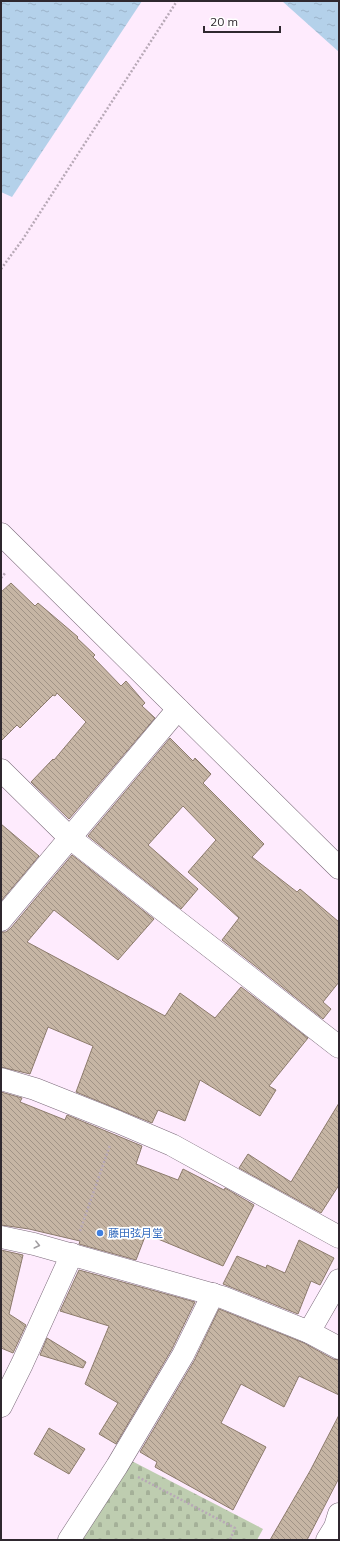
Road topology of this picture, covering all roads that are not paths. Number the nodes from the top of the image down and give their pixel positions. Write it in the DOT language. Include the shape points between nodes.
graph roads {
  1 [pos="1,534"];
  2 [pos="178,709"];
  3 [pos="1,770"];
  4 [pos="70,838"];
  5 [pos="339,868"];
  6 [pos="1,920"];
  7 [pos="339,1047"];
  8 [pos="1,1078"];
  9 [pos="339,1236"];
  10 [pos="1,1237"];
  11 [pos="72,1254"];
  12 [pos="339,1280"];
  13 [pos="213,1294"];
  14 [pos="309,1332"];
  15 [pos="339,1348"];
  16 [pos="1,1406"];
  17 [pos="339,1514"];
  18 [pos="69,1540"];
  19 [pos="327,1540"];
  1 -- 2 [label="street"];
  2 -- 4 [label="street"];
  2 -- 5 [label="street"];
  3 -- 4 [label="street"];
  4 -- 6 [label="street"];
  4 -- 7 [label="street"];
  8 -- 9 [label="street" via="35,1089 172,1145"];
  10 -- 11 [label="street, one-way"];
  11 -- 13 [label="street"];
  11 -- 16 [label="street"];
  12 -- 14 [label="street"];
  13 -- 14 [label="street"];
  13 -- 18 [label="street" via="183,1355 117,1466"];
  14 -- 15 [label="street"];
  17 -- 19 [label="street"];
}
